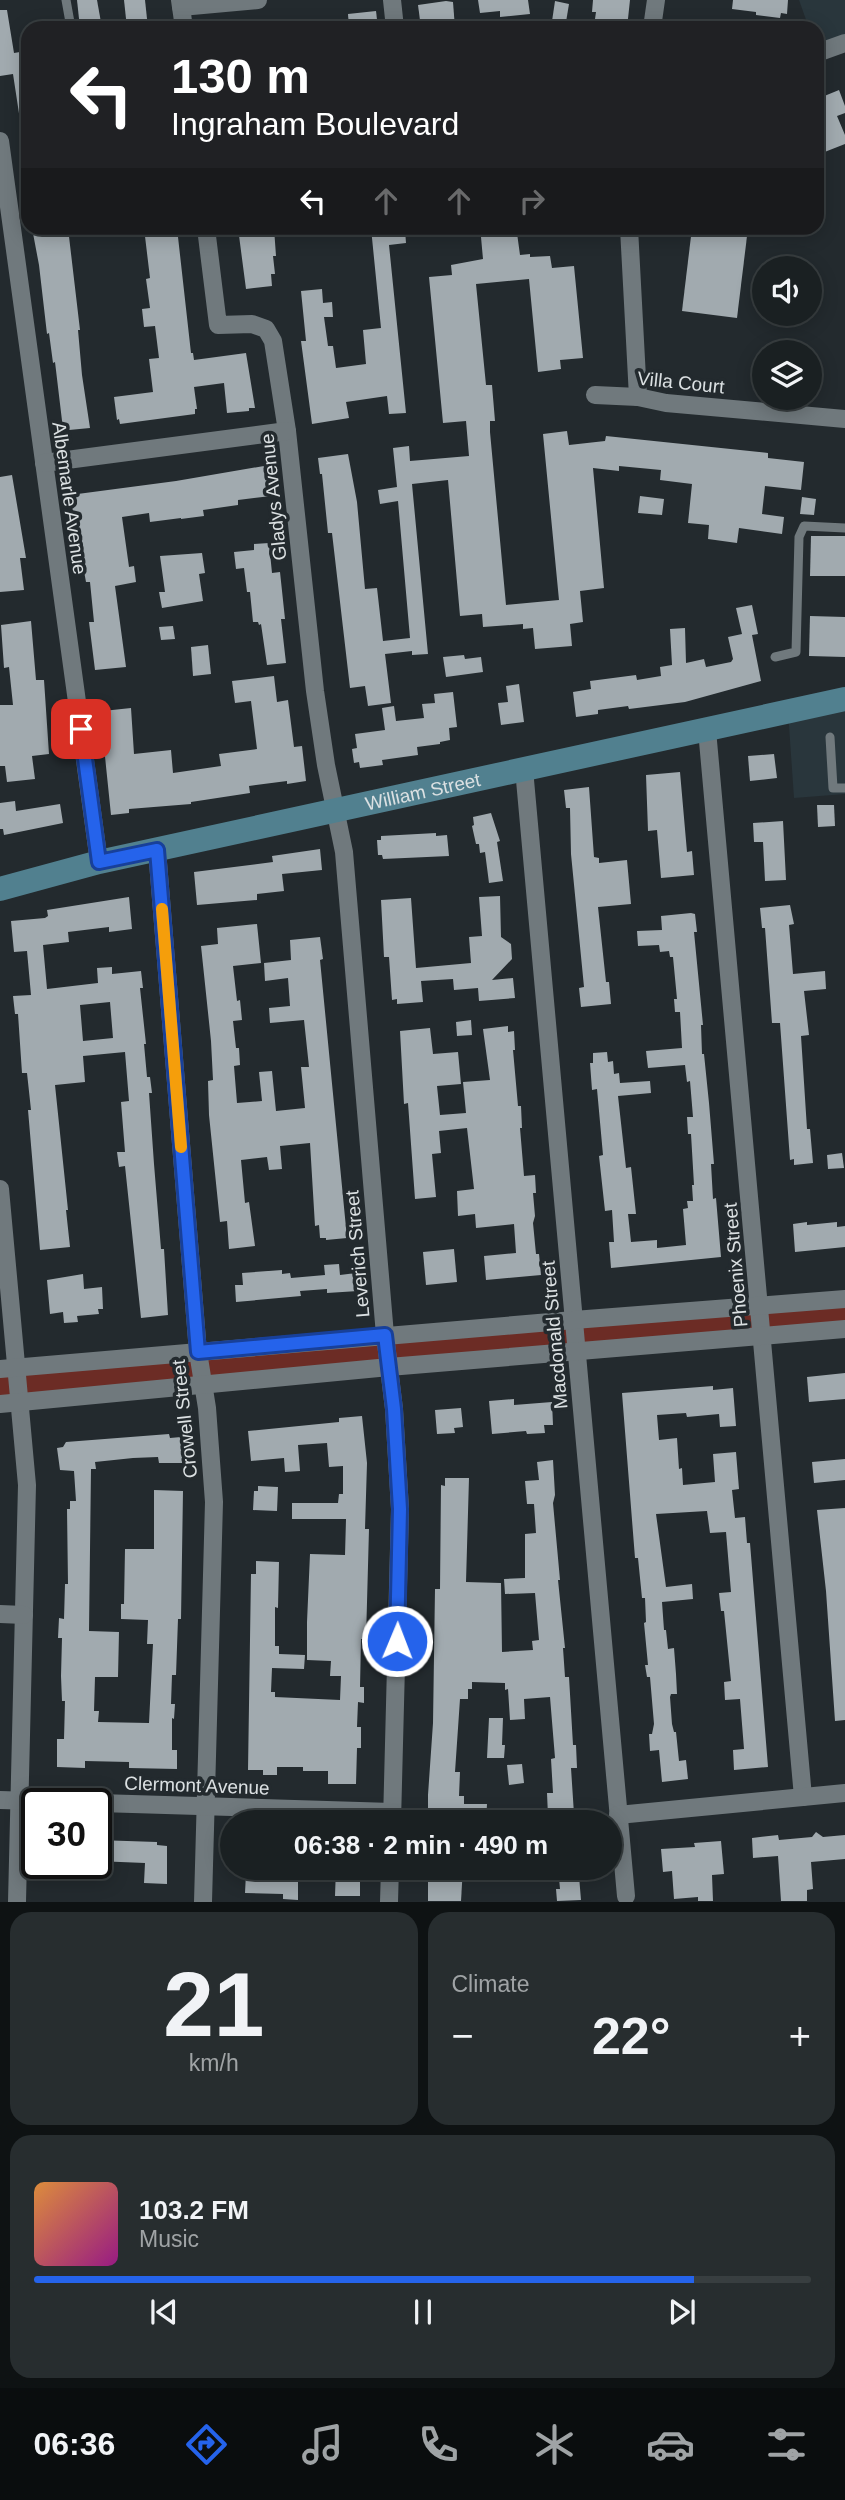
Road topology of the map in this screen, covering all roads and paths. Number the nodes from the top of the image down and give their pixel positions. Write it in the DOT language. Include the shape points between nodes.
graph roads {
  1 [pos="66,0"];
  2 [pos="258,0"];
  3 [pos="392,0"];
  4 [pos="656,0"];
  5 [pos="181,4"];
  6 [pos="70,21"];
  7 [pos="394,21"];
  8 [pos="653,21"];
  9 [pos="845,43"];
  10 [pos="824,50"];
  11 [pos="0,141"];
  12 [pos="207,235"];
  13 [pos="629,235"];
  14 [pos="595,395"];
  15 [pos="638,397"];
  16 [pos="845,419"];
  17 [pos="287,431"];
  18 [pos="44,463"];
  19 [pos="845,528"];
  20 [pos="775,657"];
  21 [pos="845,699"];
  22 [pos="707,730"];
  23 [pos="830,737"];
  24 [pos="524,769"];
  25 [pos="845,788"];
  26 [pos="335,810"];
  27 [pos="157,850"];
  28 [pos="99,862"];
  29 [pos="0,889"];
  30 [pos="0,1189"];
  31 [pos="845,1299"];
  32 [pos="759,1305"];
  33 [pos="574,1320"];
  34 [pos="845,1329"];
  35 [pos="385,1335"];
  36 [pos="763,1336"];
  37 [pos="198,1352"];
  38 [pos="577,1352"];
  39 [pos="389,1367"];
  40 [pos="8,1368"];
  41 [pos="203,1385"];
  42 [pos="19,1402"];
  43 [pos="0,1404"];
  44 [pos="0,1614"];
  45 [pos="24,1615"];
  46 [pos="845,1793"];
  47 [pos="803,1797"];
  48 [pos="0,1800"];
  49 [pos="20,1800"];
  50 [pos="206,1806"];
  51 [pos="274,1810"];
  52 [pos="392,1810"];
  53 [pos="618,1810"];
  54 [pos="622,1815"];
  55 [pos="622,1856"];
  56 [pos="390,1880"];
  57 [pos="626,1896"];
  58 [pos="17,1902"];
  59 [pos="203,1902"];
  60 [pos="390,1902"];
  1 -- 6 [label="lane"];
  2 -- 5 [label="street"];
  3 -- 7 [label="street"];
  4 -- 8 [label="street"];
  9 -- 10 [label="street"];
  11 -- 18 [label="street, Albemarle Avenue"];
  12 -- 17 [label="street, Gladys Avenue" via="218,326 251,324 270,332"];
  13 -- 15 [label="street"];
  14 -- 15 [label="street, Villa Court"];
  15 -- 16 [label="street, Villa Court"];
  17 -- 18 [label="street"];
  17 -- 26 [label="street, Gladys Avenue" via="315,691"];
  18 -- 28 [label="street, Albemarle Avenue"];
  19 -- 20 [label="lane" via="804,526 799,537 796,652"];
  21 -- 22 [label="street, William Street"];
  22 -- 24 [label="street, William Street"];
  22 -- 32 [label="street, Phoenix Street"];
  23 -- 25 [label="lane" via="833,788"];
  24 -- 26 [label="street, William Street"];
  24 -- 33 [label="street, Macdonald Street"];
  26 -- 27 [label="street, William Street"];
  26 -- 35 [label="street, Leverich Street" via="344,852"];
  27 -- 28 [label="street, William Street"];
  27 -- 37 [label="street, Crowell Street"];
  28 -- 29 [label="street, William Street"];
  30 -- 40 [label="street"];
  31 -- 32 [label="street"];
  32 -- 33 [label="street"];
  32 -- 36 [label="street, Phoenix Street"];
  33 -- 35 [label="street"];
  33 -- 38 [label="street, Macdonald Street"];
  34 -- 36 [label="street"];
  35 -- 37 [label="street"];
  35 -- 39 [label="street, Leverich Street"];
  36 -- 38 [label="street"];
  36 -- 47 [label="street, Phoenix Street"];
  37 -- 40 [label="street"];
  37 -- 41 [label="street, Crowell Street"];
  38 -- 39 [label="street"];
  38 -- 53 [label="street, Macdonald Street"];
  39 -- 41 [label="street"];
  39 -- 52 [label="street, Leverich Street" via="400,1509"];
  40 -- 42 [label="street"];
  41 -- 42 [label="street"];
  41 -- 50 [label="street, Crowell Street" via="214,1502"];
  42 -- 43 [label="street"];
  42 -- 45 [label="street" via="27,1485"];
  44 -- 45 [label="street"];
  45 -- 49 [label="street"];
  46 -- 47 [label="street"];
  47 -- 54 [label="street"];
  48 -- 49 [label="street, Clermont Avenue"];
  49 -- 50 [label="street, Clermont Avenue"];
  49 -- 58 [label="street"];
  50 -- 51 [label="street, Clermont Avenue"];
  50 -- 59 [label="street, Crowell Street"];
  55 -- 57 [label="street, Macdonald Street"];
  56 -- 60 [label="street"];
}
